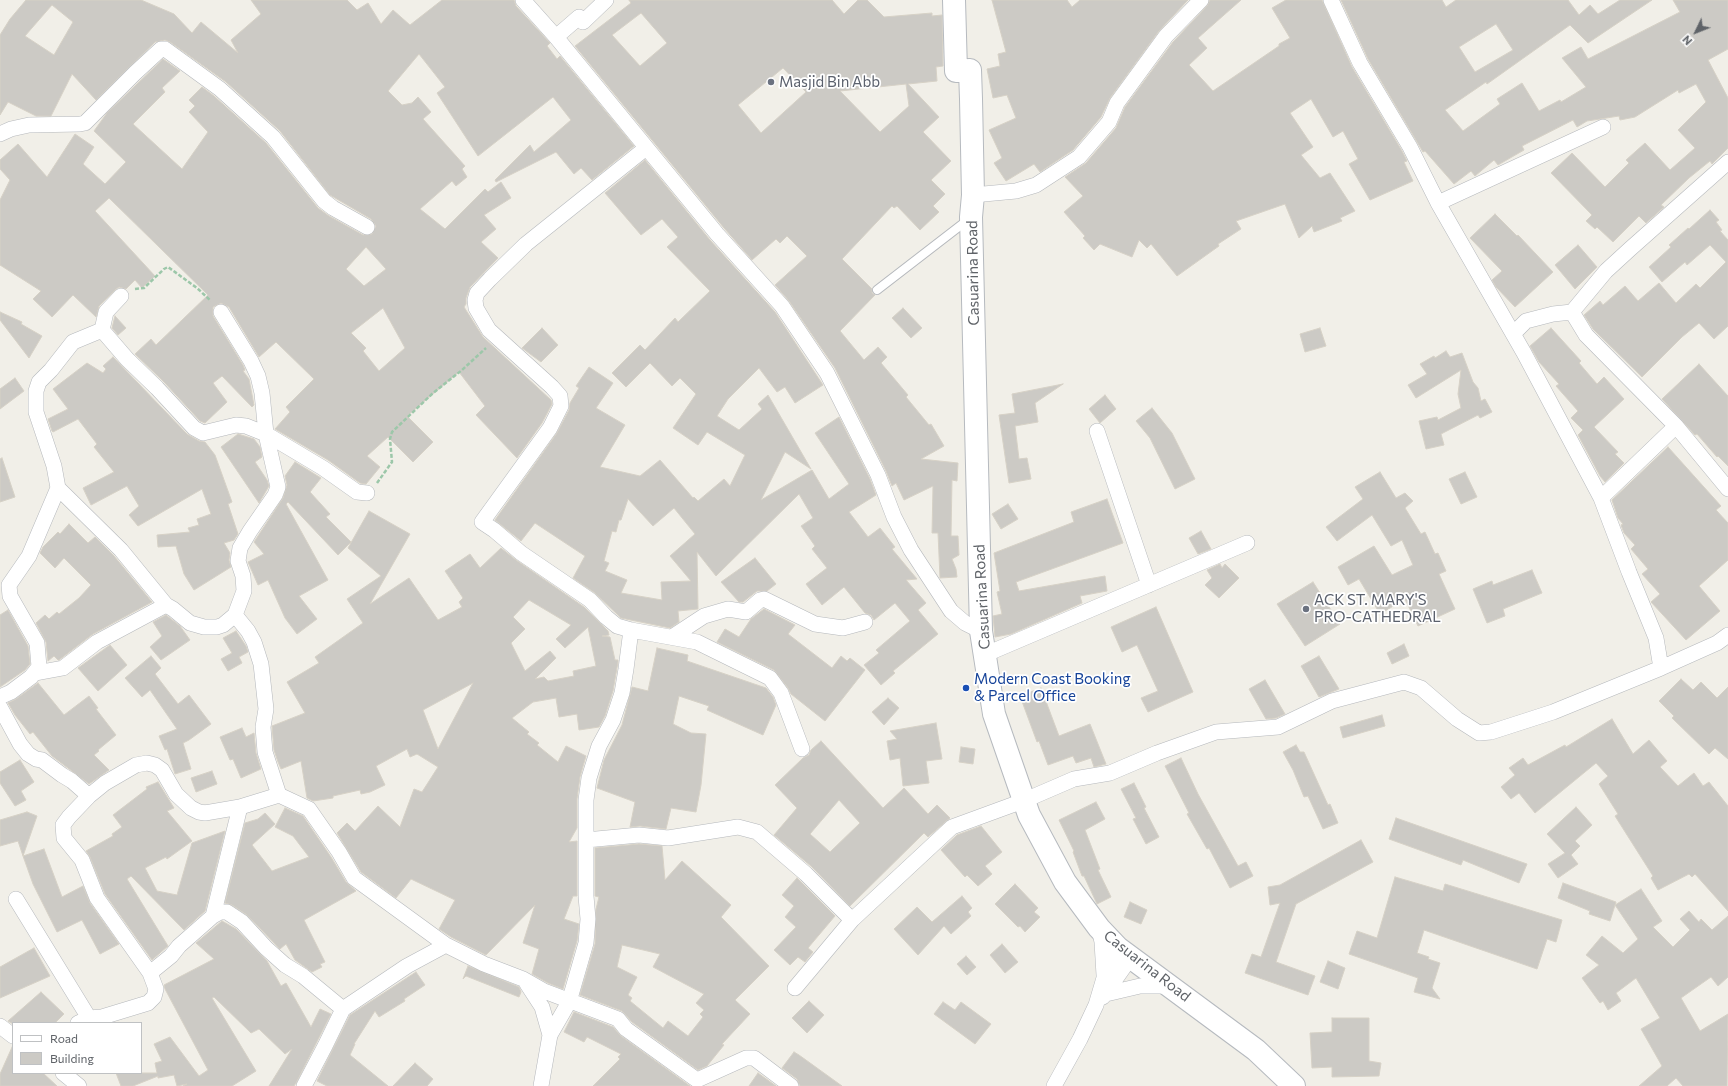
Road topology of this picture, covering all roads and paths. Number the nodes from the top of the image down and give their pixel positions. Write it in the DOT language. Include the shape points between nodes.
graph roads {
  1 [pos="523,0"];
  2 [pos="606,0"];
  3 [pos="954,0"];
  4 [pos="1201,0"];
  5 [pos="1331,0"];
  6 [pos="556,37"];
  7 [pos="1603,127"];
  8 [pos="0,134"];
  9 [pos="646,148"];
  10 [pos="1728,162"];
  11 [pos="973,195"];
  12 [pos="1438,203"];
  13 [pos="971,217"];
  14 [pos="367,227"];
  15 [pos="877,290"];
  16 [pos="121,296"];
  17 [pos="221,312"];
  18 [pos="1572,312"];
  19 [pos="102,330"];
  20 [pos="1512,334"];
  21 [pos="497,338"];
  22 [pos="1676,426"];
  23 [pos="1097,431"];
  24 [pos="266,434"];
  25 [pos="58,488"];
  26 [pos="1728,489"];
  27 [pos="366,493"];
  28 [pos="1601,498"];
  29 [pos="1247,543"];
  30 [pos="1149,585"];
  31 [pos="166,605"];
  32 [pos="235,614"];
  33 [pos="865,622"];
  34 [pos="631,630"];
  35 [pos="981,631"];
  36 [pos="1728,635"];
  37 [pos="672,637"];
  38 [pos="984,655"];
  39 [pos="1661,668"];
  40 [pos="36,673"];
  41 [pos="0,697"];
  42 [pos="0,707"];
  43 [pos="802,749"];
  44 [pos="279,795"];
  45 [pos="89,796"];
  46 [pos="1023,801"];
  47 [pos="240,807"];
  48 [pos="586,840"];
  49 [pos="16,899"];
  50 [pos="213,916"];
  51 [pos="852,920"];
  52 [pos="1099,928"];
  53 [pos="446,945"];
  54 [pos="1125,952"];
  55 [pos="150,973"];
  56 [pos="1104,978"];
  57 [pos="523,979"];
  58 [pos="1169,986"];
  59 [pos="795,988"];
  60 [pos="1106,994"];
  61 [pos="569,1002"];
  62 [pos="1096,1005"];
  63 [pos="343,1009"];
  64 [pos="84,1021"];
  65 [pos="0,1026"];
  66 [pos="12,1035"];
  67 [pos="550,1035"];
  68 [pos="63,1074"];
  69 [pos="79,1086"];
  70 [pos="304,1086"];
  71 [pos="541,1086"];
  72 [pos="791,1086"];
  73 [pos="1054,1086"];
  74 [pos="1294,1086"];
  1 -- 6 [label="street"];
  2 -- 6 [label="street" via="583,22 579,17"];
  3 -- 11 [label="street, Casuarina Road" via="956,71 970,70"];
  4 -- 11 [label="street" via="1166,36 1117,103 1109,122 1079,157 1036,185 1016,191"];
  5 -- 12 [label="street" via="1360,63 1410,148"];
  6 -- 9 [label="street"];
  7 -- 12 [label="street"];
  8 -- 14 [label="street" via="10,129 29,126 85,123 158,51 165,49 220,89 273,137 324,201"];
  9 -- 21 [label="street" via="526,244 477,293 476,308 485,325"];
  9 -- 35 [label="street" via="794,323 827,373 878,474 894,517 911,550 952,611 965,623"];
  10 -- 18 [label="street" via="1620,258"];
  11 -- 13 [label="street, Casuarina Road"];
  12 -- 20 [label="street"];
  13 -- 15 [label="lane"];
  13 -- 35 [label="street, Casuarina Road"];
  16 -- 17 [label="path" via="130,288 144,288 168,267 197,288"];
  16 -- 19 [label="street" via="106,312"];
  17 -- 24 [label="street" via="258,376"];
  18 -- 20 [label="street" via="1526,321"];
  18 -- 22 [label="street" via="1586,335"];
  19 -- 24 [label="street" via="194,428 203,433 241,425"];
  19 -- 25 [label="street" via="73,342 39,382 36,390 36,412 54,466"];
  20 -- 28 [label="street"];
  21 -- 27 [label="path" via="392,432 392,462 371,491"];
  21 -- 34 [label="street" via="552,387 560,396 561,406 550,428 482,522 521,553 590,600 617,626"];
  22 -- 26 [label="street"];
  22 -- 28 [label="street"];
  23 -- 30 [label="street"];
  24 -- 27 [label="street" via="357,492"];
  24 -- 32 [label="street" via="278,487 240,548 238,561 244,591"];
  25 -- 31 [label="street" via="121,550"];
  25 -- 40 [label="street" via="29,556 9,585 10,596 37,643 39,667"];
  28 -- 39 [label="street" via="1656,638"];
  29 -- 30 [label="street"];
  30 -- 38 [label="street"];
  31 -- 32 [label="street" via="190,624 204,627 222,625"];
  31 -- 40 [label="street" via="97,642 63,668"];
  32 -- 44 [label="street" via="254,642 261,664 266,709 263,727 265,752"];
  33 -- 37 [label="street" via="843,628 815,624 764,599 746,612 728,609 704,616"];
  34 -- 37 [label="street"];
  34 -- 48 [label="street" via="622,693 613,720 599,746 589,778"];
  35 -- 38 [label="street, Casuarina Road"];
  36 -- 39 [label="street" via="1717,643"];
  37 -- 43 [label="street" via="698,642 770,678 781,693"];
  38 -- 46 [label="street, Casuarina Road" via="994,714"];
  39 -- 46 [label="street" via="1553,712 1491,732 1479,733 1457,719 1421,688 1404,682 1332,701 1278,728 1216,732 1156,753 1110,773 1074,779"];
  40 -- 41 [label="street"];
  42 -- 45 [label="street" via="28,754 72,780"];
  44 -- 47 [label="street"];
  44 -- 53 [label="street" via="309,809 354,878"];
  45 -- 47 [label="street" via="121,773 136,765 147,763 162,770 176,794 191,808 205,813"];
  45 -- 55 [label="street" via="63,825 64,838 82,860 97,898"];
  46 -- 51 [label="street" via="952,827"];
  46 -- 52 [label="street, Casuarina Road" via="1052,860"];
  47 -- 50 [label="street"];
  48 -- 51 [label="street" via="639,835 668,838 738,827 757,832 806,874"];
  48 -- 61 [label="street" via="586,943"];
  49 -- 64 [label="street"];
  50 -- 55 [label="street"];
  50 -- 63 [label="street" via="227,912 242,922 266,948"];
  51 -- 59 [label="street"];
  52 -- 54 [label="street, Casuarina Road"];
  52 -- 56 [label="street"];
  53 -- 57 [label="street" via="484,964"];
  53 -- 63 [label="street" via="407,966"];
  54 -- 56 [label="street"];
  54 -- 58 [label="street, Casuarina Road"];
  54 -- 60 [label="street"];
  55 -- 64 [label="street" via="156,989 154,997 148,1003"];
  56 -- 62 [label="street"];
  57 -- 61 [label="street"];
  57 -- 67 [label="street" via="542,1007"];
  58 -- 60 [label="street" via="1140,986"];
  58 -- 74 [label="street, Casuarina Road" via="1256,1050"];
  60 -- 62 [label="street"];
  61 -- 67 [label="street"];
  61 -- 72 [label="street" via="618,1019 626,1029 697,1080 746,1058 754,1058"];
  62 -- 73 [label="street"];
  63 -- 70 [label="street"];
  65 -- 66 [label="street"];
  67 -- 71 [label="street"];
  68 -- 69 [label="street"];
}
